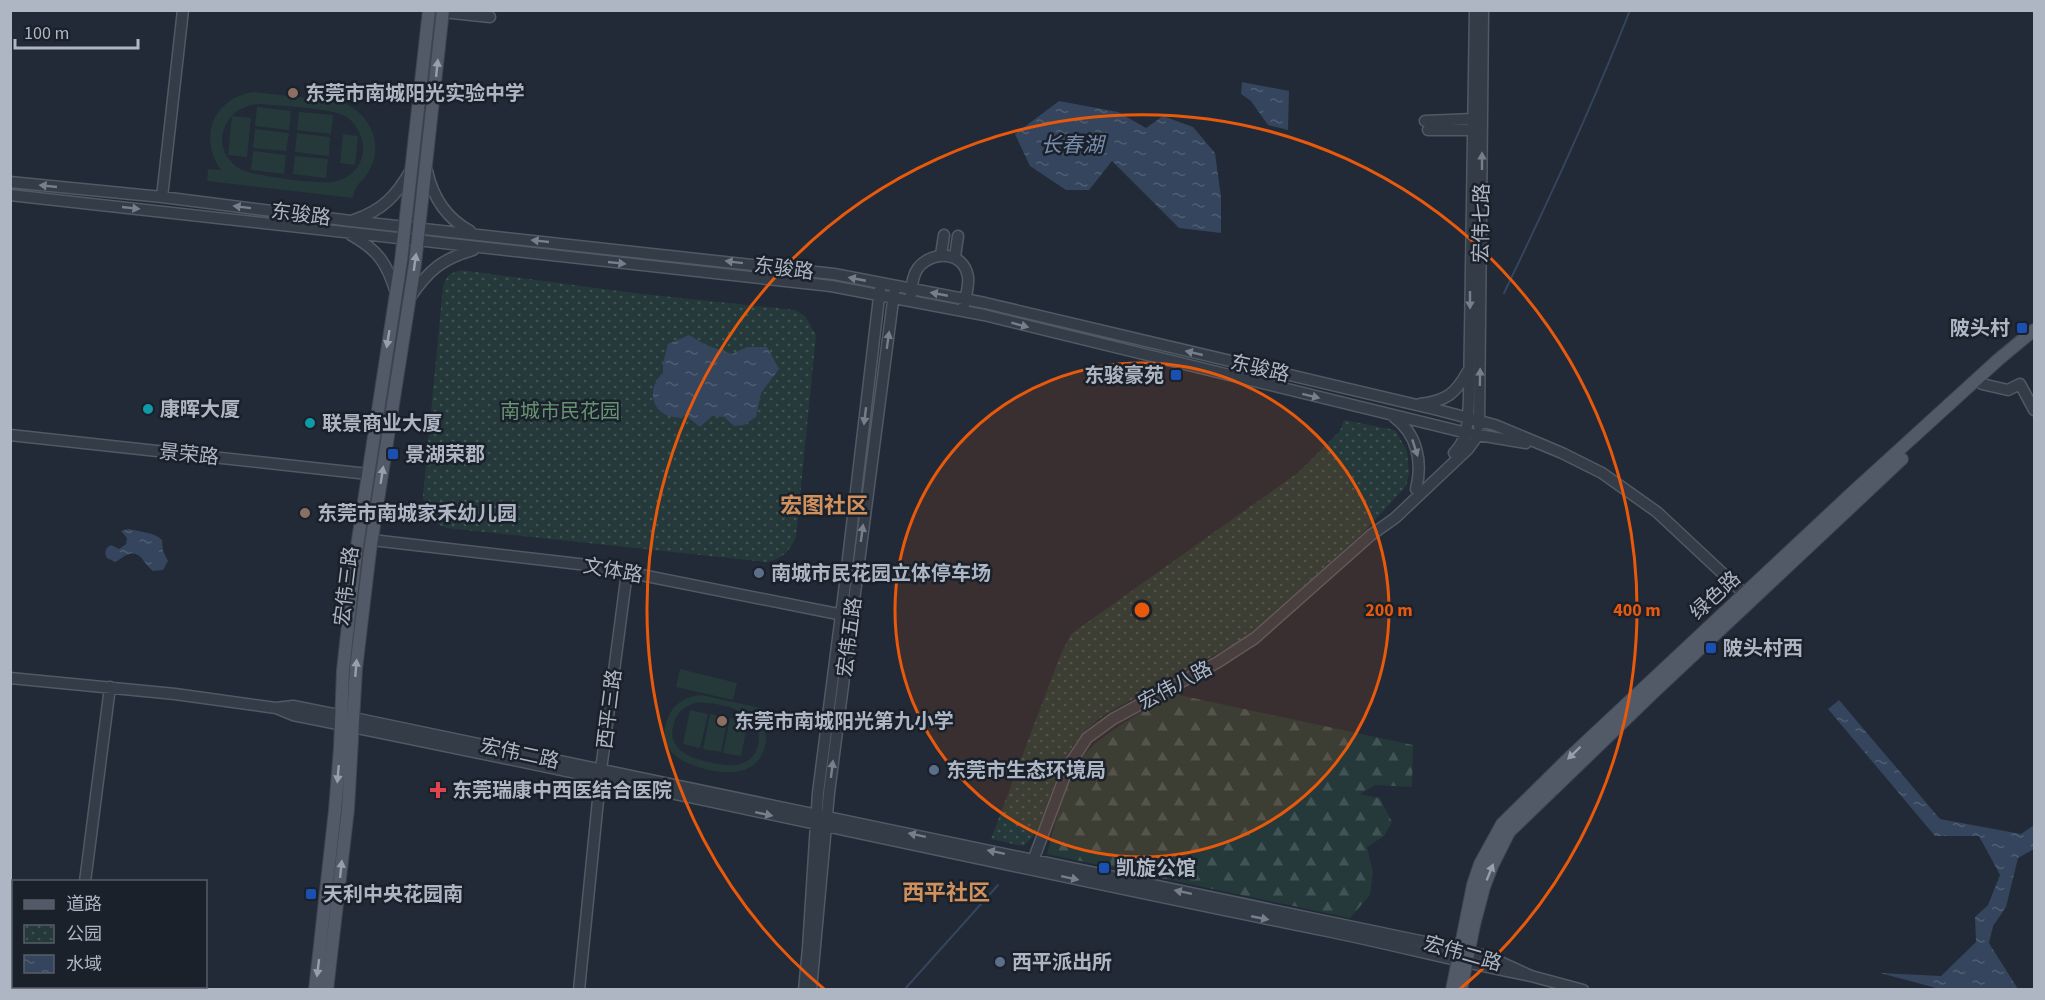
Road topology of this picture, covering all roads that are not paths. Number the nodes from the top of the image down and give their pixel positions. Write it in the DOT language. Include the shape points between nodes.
graph roads {
  1 [pos="183,10"];
  2 [pos="429,10"];
  3 [pos="1475,10"];
  4 [pos="1483,10"];
  5 [pos="443,11"];
  6 [pos="490,17"];
  7 [pos="1473,124"];
  8 [pos="1426,125"];
  9 [pos="426,167"];
  10 [pos="411,170"];
  11 [pos="10,182"];
  12 [pos="10,195"];
  13 [pos="162,197"];
  14 [pos="351,221"];
  15 [pos="348,233"];
  16 [pos="404,233"];
  17 [pos="418,234"];
  18 [pos="476,234"];
  19 [pos="944,235"];
  20 [pos="958,236"];
  21 [pos="479,248"];
  22 [pos="941,255"];
  23 [pos="955,257"];
  24 [pos="880,283"];
  25 [pos="895,286"];
  26 [pos="912,289"];
  27 [pos="396,293"];
  28 [pos="879,295"];
  29 [pos="893,298"];
  30 [pos="409,299"];
  31 [pos="965,299"];
  32 [pos="911,301"];
  33 [pos="963,311"];
  34 [pos="2034,330"];
  35 [pos="2034,338"];
  36 [pos="1470,368"];
  37 [pos="1982,384"];
  38 [pos="1415,405"];
  39 [pos="2034,410"];
  40 [pos="1391,415"];
  41 [pos="1473,419"];
  42 [pos="1467,433"];
  43 [pos="10,435"];
  44 [pos="1478,435"];
  45 [pos="1541,446"];
  46 [pos="368,474"];
  47 [pos="1416,489"];
  48 [pos="1371,535"];
  49 [pos="372,540"];
  50 [pos="627,572"];
  51 [pos="1748,596"];
  52 [pos="846,616"];
  53 [pos="10,678"];
  54 [pos="110,687"];
  55 [pos="347,721"];
  56 [pos="601,774"];
  57 [pos="821,820"];
  58 [pos="1032,865"];
  59 [pos="85,880"];
  60 [pos="1463,956"];
  61 [pos="315,990"];
  62 [pos="327,990"];
  63 [pos="579,990"];
  64 [pos="804,990"];
  65 [pos="811,990"];
  66 [pos="1452,990"];
  67 [pos="1461,990"];
  68 [pos="1583,990"];
  1 -- 13 [label="street"];
  2 -- 10 [label="main road, 宏伟三路"];
  3 -- 7 [label="street, 宏伟七路"];
  41 -- 4 [label="street, 宏伟七路, one-way"];
  5 -- 6 [label="street"];
  9 -- 5 [label="main road, 宏伟三路, one-way"];
  7 -- 8 [label="street"];
  7 -- 36 [label="street, 宏伟七路, one-way"];
  9 -- 17 [label="main road, 宏伟三路"];
  9 -- 18 [label="street" via="436,199 459,225"];
  10 -- 14 [label="street" via="399,191 384,205"];
  10 -- 16 [label="main road, 宏伟三路"];
  13 -- 11 [label="street, 东骏路, one-way"];
  12 -- 15 [label="street, 东骏路, one-way"];
  14 -- 13 [label="street, 东骏路, one-way"];
  14 -- 16 [label="street, 东骏路"];
  15 -- 16 [label="street, 东骏路"];
  15 -- 27 [label="street" via="375,251 385,264"];
  16 -- 17 [label="street, 东骏路"];
  16 -- 27 [label="main road, 宏伟三路"];
  17 -- 18 [label="street, 东骏路"];
  17 -- 21 [label="street, 东骏路"];
  30 -- 17 [label="main road, 宏伟三路, one-way"];
  24 -- 18 [label="street, 东骏路, one-way" via="834,274"];
  19 -- 22 [label="street"];
  20 -- 23 [label="street"];
  21 -- 28 [label="street, 东骏路, one-way" via="831,286"];
  21 -- 30 [label="street" via="444,260 430,271"];
  22 -- 23 [label="street"];
  22 -- 26 [label="street" via="926,260 917,269"];
  23 -- 31 [label="street" via="969,279"];
  24 -- 25 [label="street, 东骏路"];
  24 -- 28 [label="street"];
  25 -- 26 [label="street, 东骏路"];
  25 -- 29 [label="street, 宏伟五路"];
  31 -- 26 [label="street, 东骏路, one-way"];
  26 -- 32 [label="street"];
  27 -- 46 [label="main road, 宏伟三路, one-way"];
  28 -- 29 [label="street, 东骏路"];
  28 -- 52 [label="street, 宏伟五路, one-way"];
  29 -- 32 [label="street, 东骏路"];
  52 -- 29 [label="street, 宏伟五路, one-way"];
  49 -- 30 [label="main road, 宏伟三路, one-way"];
  31 -- 33 [label="street"];
  38 -- 31 [label="street, 东骏路, one-way"];
  32 -- 33 [label="street, 东骏路"];
  33 -- 40 [label="street, 东骏路, one-way"];
  34 -- 51 [label="main road, 绿色路"];
  35 -- 37 [label="main road, 绿色路"];
  36 -- 38 [label="street" via="1455,392"];
  36 -- 41 [label="street, 宏伟七路"];
  37 -- 39 [label="street" via="2008,390 2020,384"];
  37 -- 51 [label="main road, 绿色路"];
  38 -- 41 [label="street, 东骏路"];
  40 -- 42 [label="street, 东骏路"];
  40 -- 47 [label="street, one-way" via="1404,426 1416,448"];
  41 -- 42 [label="street, 宏伟七路"];
  41 -- 44 [label="street, 宏伟七路"];
  41 -- 45 [label="street, 东骏路"];
  42 -- 44 [label="street, 东骏路"];
  42 -- 47 [label="street, 宏伟八路" via="1462,445"];
  43 -- 46 [label="street, 景荣路"];
  44 -- 45 [label="street, 东骏路"];
  44 -- 48 [label="street, 宏伟八路" via="1395,518"];
  45 -- 51 [label="street, 东骏路" via="1602,473 1640,498"];
  46 -- 55 [label="main road, 宏伟三路" via="343,670"];
  47 -- 48 [label="street, 宏伟八路"];
  48 -- 58 [label="street, 宏伟八路" via="1256,638 1113,719 1087,738 1069,765"];
  49 -- 50 [label="street, 文体路"];
  55 -- 49 [label="main road, 宏伟三路, one-way"];
  50 -- 52 [label="street, 文体路"];
  50 -- 56 [label="street, 西平三路"];
  51 -- 60 [label="main road, 绿色路" via="1502,824 1473,885"];
  52 -- 57 [label="street, 宏伟五路"];
  53 -- 54 [label="street, 宏伟二路"];
  54 -- 55 [label="street, 宏伟二路" via="276,708 293,706"];
  54 -- 59 [label="street"];
  55 -- 56 [label="street, 宏伟二路"];
  55 -- 61 [label="main road, 宏伟三路, one-way"];
  62 -- 55 [label="main road, 宏伟三路, one-way" via="348,809"];
  56 -- 57 [label="street, 宏伟二路"];
  56 -- 63 [label="street, 西平三路"];
  57 -- 58 [label="street, 宏伟二路"];
  57 -- 64 [label="street, 宏伟五路"];
  57 -- 65 [label="street, 宏伟五路"];
  58 -- 60 [label="street, 宏伟二路"];
  60 -- 66 [label="main road, 绿色路"];
  60 -- 67 [label="main road, 绿色路"];
  60 -- 68 [label="street, 宏伟二路"];
}
